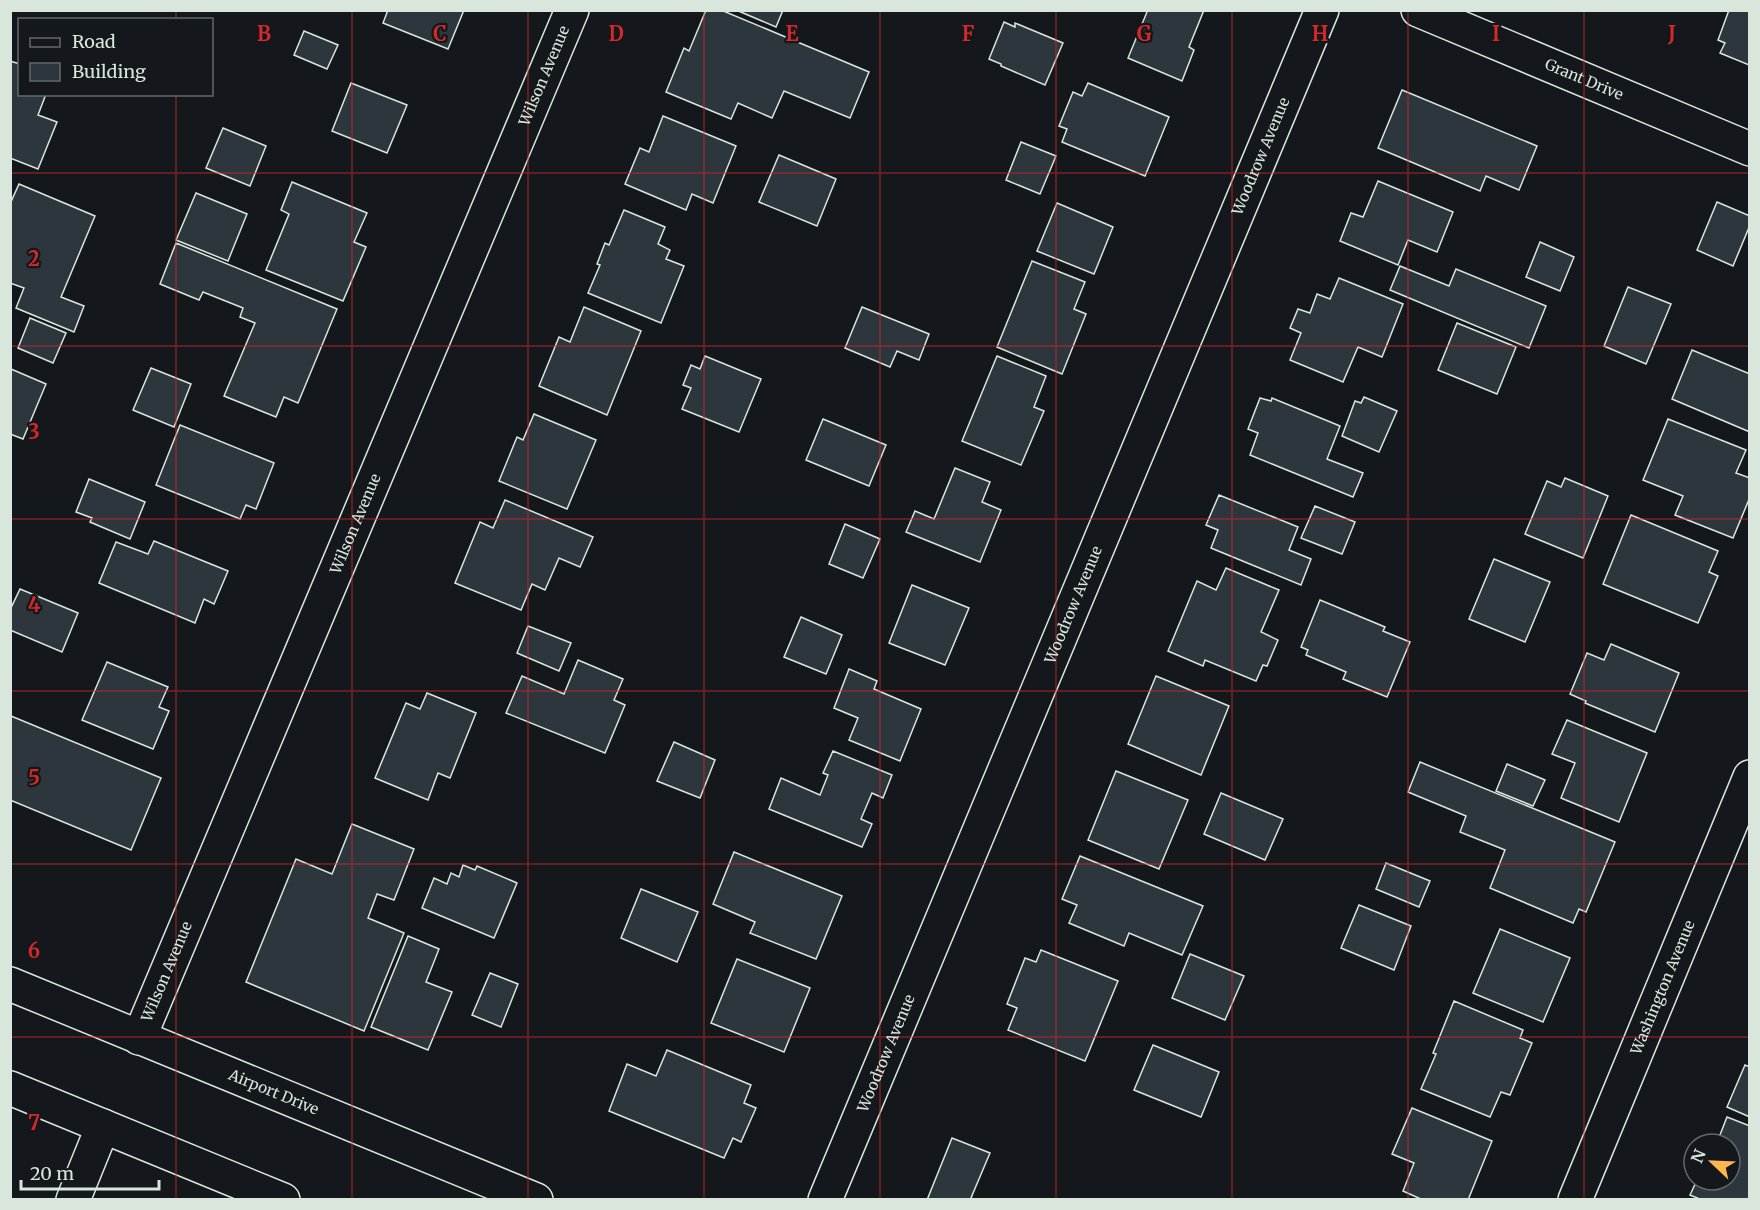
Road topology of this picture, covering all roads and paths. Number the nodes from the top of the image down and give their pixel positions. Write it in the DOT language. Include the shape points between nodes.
graph roads {
  1 [pos="572,10"];
  2 [pos="1322,10"];
  3 [pos="1418,10"];
  4 [pos="1749,149"];
  5 [pos="1749,777"];
  6 [pos="10,984"];
  7 [pos="139,1038"];
  8 [pos="10,1088"];
  9 [pos="103,1126"];
  10 [pos="73,1200"];
  11 [pos="283,1200"];
  12 [pos="536,1200"];
  13 [pos="825,1200"];
  14 [pos="1575,1200"];
  1 -- 7 [label="street, Wilson Avenue"];
  2 -- 13 [label="street, Woodrow Avenue"];
  3 -- 4 [label="street, Grant Drive"];
  5 -- 14 [label="street, Washington Avenue"];
  6 -- 7 [label="street, Airport Drive"];
  7 -- 12 [label="street, Airport Drive"];
  8 -- 9 [label="street"];
  9 -- 10 [label="street"];
  9 -- 11 [label="street"];
}
